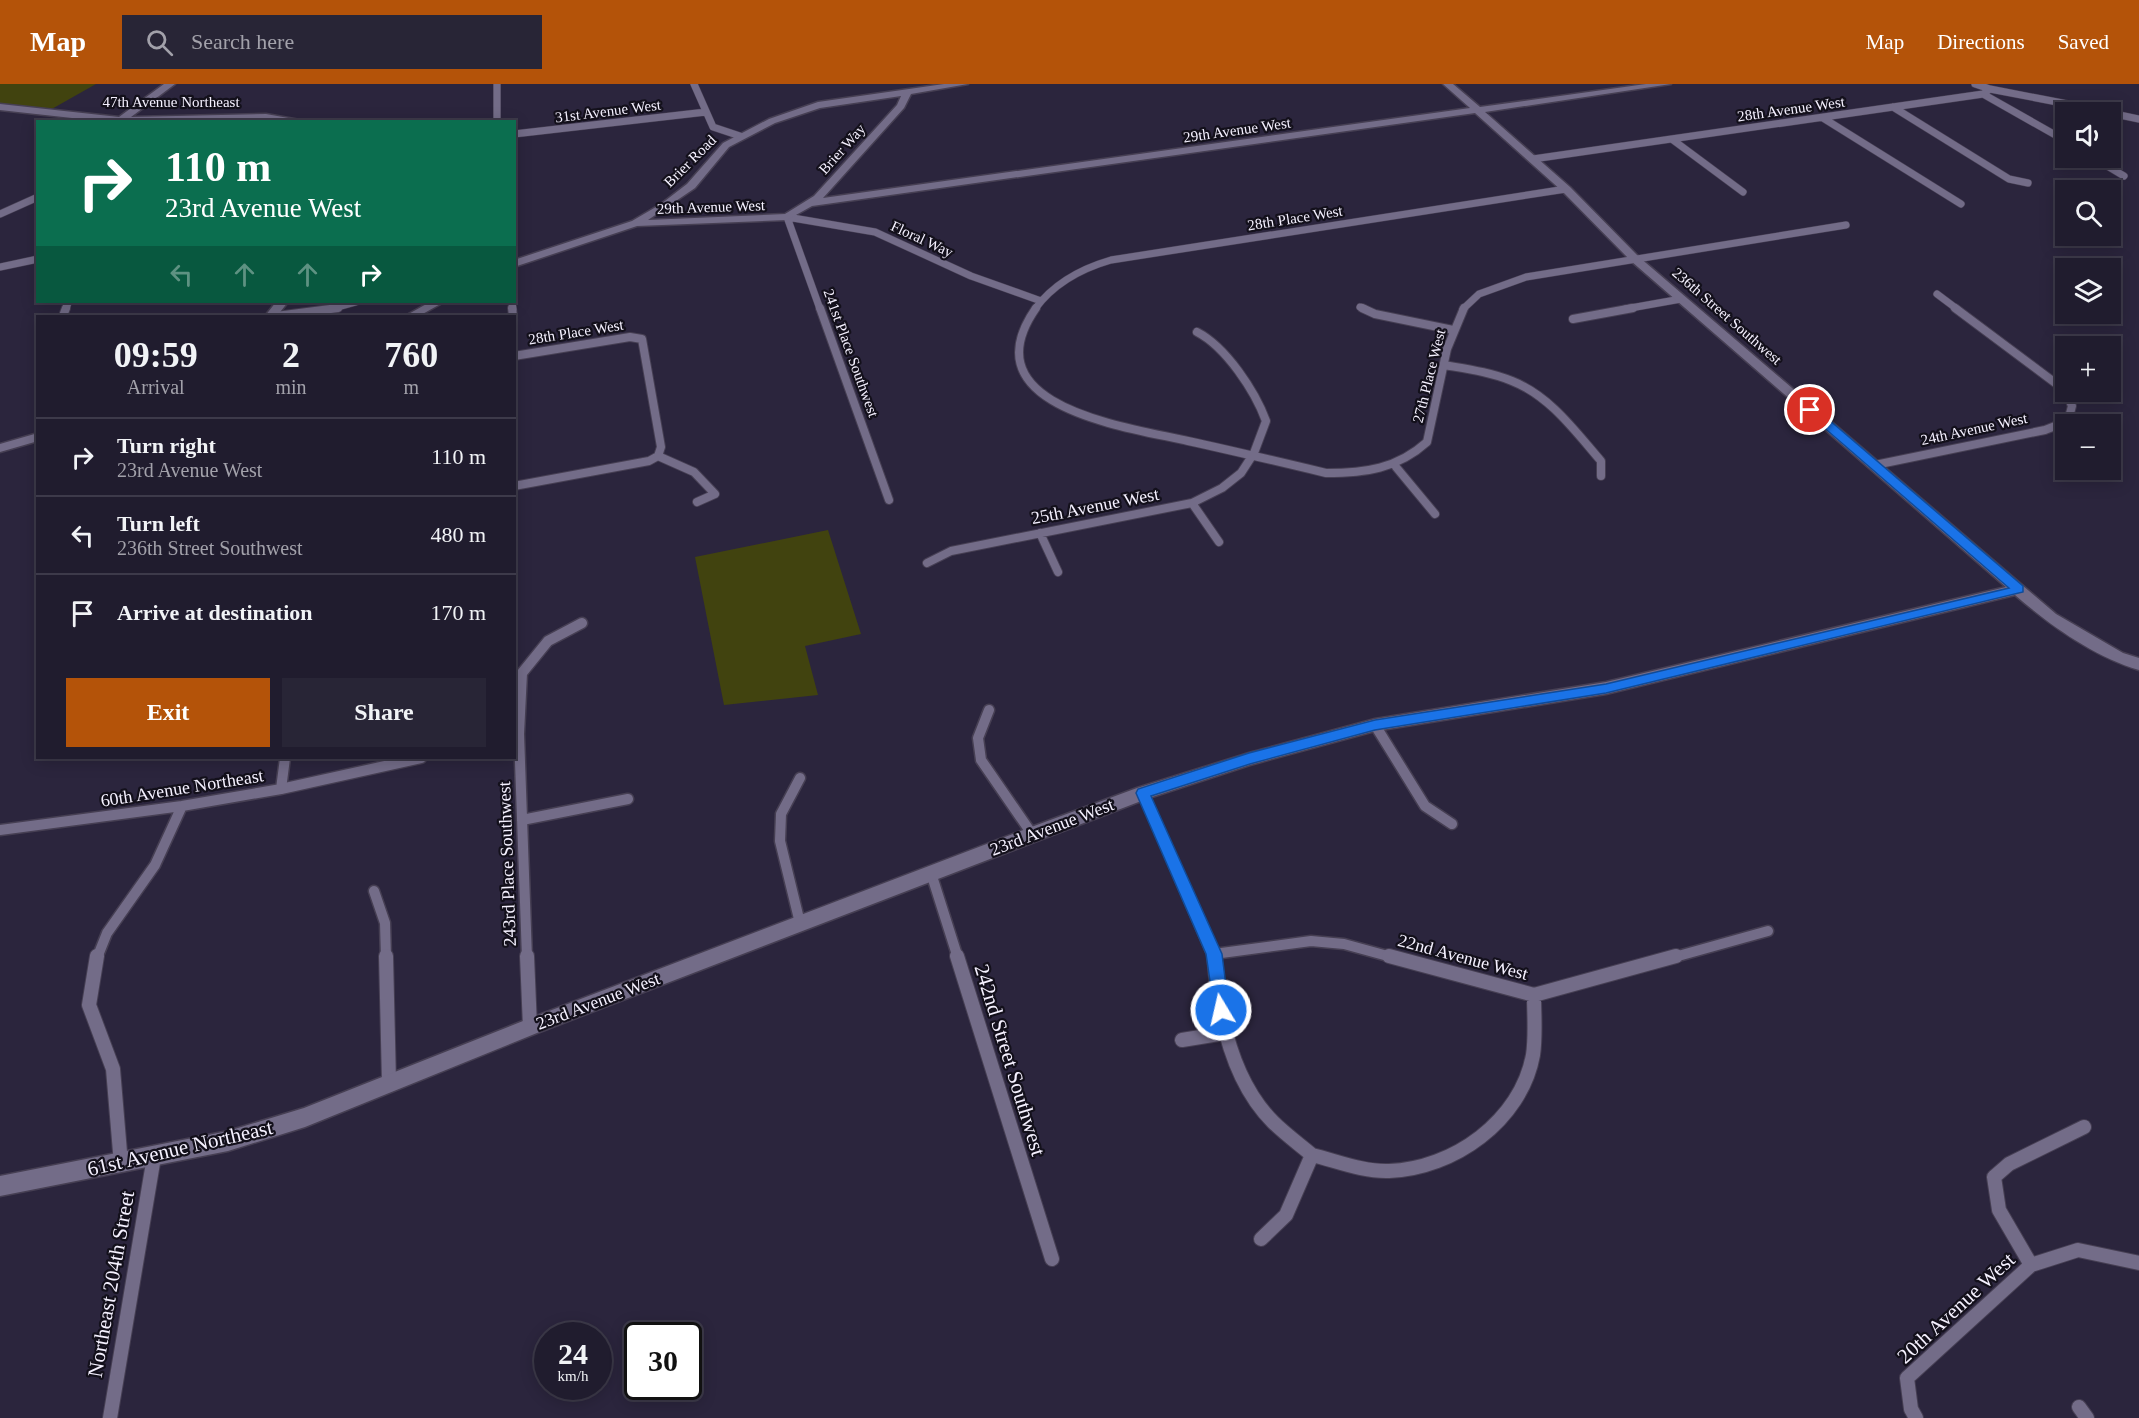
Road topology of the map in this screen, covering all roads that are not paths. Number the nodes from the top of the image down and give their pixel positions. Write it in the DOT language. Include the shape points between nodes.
graph roads {
  1 [pos="170,84"];
  2 [pos="498,84"];
  3 [pos="694,84"];
  4 [pos="963,84"];
  5 [pos="1448,84"];
  6 [pos="1666,84"];
  7 [pos="1975,84"];
  8 [pos="1990,89"];
  9 [pos="908,91"];
  10 [pos="1983,93"];
  11 [pos="2055,102"];
  12 [pos="0,107"];
  13 [pos="1893,107"];
  14 [pos="705,111"];
  15 [pos="1479,111"];
  16 [pos="2121,115"];
  17 [pos="1823,118"];
  18 [pos="2139,119"];
  19 [pos="111,120"];
  20 [pos="121,120"];
  21 [pos="156,120"];
  22 [pos="291,120"];
  23 [pos="497,120"];
  24 [pos="516,134"];
  25 [pos="2055,135"];
  26 [pos="740,136"];
  27 [pos="1673,140"];
  28 [pos="1533,159"];
  29 [pos="2111,168"];
  30 [pos="2124,176"];
  31 [pos="2028,183"];
  32 [pos="1566,189"];
  33 [pos="1743,192"];
  34 [pos="36,198"];
  35 [pos="812,203"];
  36 [pos="1960,204"];
  37 [pos="0,214"];
  38 [pos="787,217"];
  39 [pos="636,223"];
  40 [pos="1846,225"];
  41 [pos="36,259"];
  42 [pos="1635,259"];
  43 [pos="516,263"];
  44 [pos="0,267"];
  45 [pos="1937,294"];
  46 [pos="1681,299"];
  47 [pos="1041,301"];
  48 [pos="68,303"];
  49 [pos="353,303"];
  50 [pos="434,303"];
  51 [pos="1360,307"];
  52 [pos="63,315"];
  53 [pos="282,315"];
  54 [pos="413,315"];
  55 [pos="1573,319"];
  56 [pos="1453,330"];
  57 [pos="1197,332"];
  58 [pos="516,356"];
  59 [pos="1444,365"];
  60 [pos="2055,383"];
  61 [pos="2071,402"];
  62 [pos="36,438"];
  63 [pos="0,448"];
  64 [pos="1254,455"];
  65 [pos="658,456"];
  66 [pos="1875,465"];
  67 [pos="1396,467"];
  68 [pos="1601,476"];
  69 [pos="516,486"];
  70 [pos="889,500"];
  71 [pos="698,502"];
  72 [pos="1192,503"];
  73 [pos="1435,514"];
  74 [pos="1040,533"];
  75 [pos="1219,542"];
  76 [pos="927,563"];
  77 [pos="1058,572"];
  78 [pos="2019,589"];
  79 [pos="582,623"];
  80 [pos="2139,664"];
  81 [pos="989,710"];
  82 [pos="1375,725"];
  83 [pos="517,735"];
  84 [pos="285,759"];
  85 [pos="416,759"];
  86 [pos="800,778"];
  87 [pos="281,789"];
  88 [pos="1143,793"];
  89 [pos="628,799"];
  90 [pos="182,806"];
  91 [pos="522,820"];
  92 [pos="1452,824"];
  93 [pos="0,830"];
  94 [pos="1032,834"];
  95 [pos="931,873"];
  96 [pos="374,891"];
  97 [pos="800,923"];
  98 [pos="1768,931"];
  99 [pos="1214,954"];
  100 [pos="1534,995"];
  101 [pos="530,1026"];
  102 [pos="1225,1033"];
  103 [pos="1182,1040"];
  104 [pos="389,1082"];
  105 [pos="2084,1127"];
  106 [pos="1312,1155"];
  107 [pos="154,1156"];
  108 [pos="121,1164"];
  109 [pos="0,1186"];
  110 [pos="1261,1239"];
  111 [pos="1052,1259"];
  112 [pos="2139,1263"];
  113 [pos="2031,1265"];
  114 [pos="110,1418"];
  115 [pos="1916,1418"];
  1 -- 20 [label="street"];
  2 -- 23 [label="street"];
  3 -- 14 [label="street"];
  4 -- 9 [label="street, Brier Road"];
  5 -- 15 [label="street, 236th Street Southwest"];
  6 -- 15 [label="street, 29th Avenue West"];
  7 -- 8 [label="street"];
  8 -- 10 [label="street"];
  8 -- 11 [label="street"];
  9 -- 26 [label="street, Brier Road" via="818,105"];
  9 -- 35 [label="street, Brier Way" via="901,106"];
  10 -- 13 [label="street, 28th Avenue West"];
  10 -- 25 [label="street"];
  12 -- 19 [label="street, 47th Avenue Northeast"];
  13 -- 17 [label="street, 28th Avenue West"];
  13 -- 31 [label="street" via="2008,179"];
  14 -- 24 [label="street, 31st Avenue West"];
  14 -- 26 [label="street" via="713,127"];
  15 -- 28 [label="street, 236th Street Southwest"];
  15 -- 35 [label="street, 29th Avenue West"];
  16 -- 18 [label="street"];
  17 -- 27 [label="street, 28th Avenue West"];
  17 -- 36 [label="street"];
  21 -- 22 [label="street, 47th Avenue Northeast"];
  26 -- 39 [label="street, Brier Road" via="718,152 691,186"];
  27 -- 28 [label="street, 28th Avenue West"];
  27 -- 33 [label="street"];
  28 -- 32 [label="street, 236th Street Southwest"];
  29 -- 30 [label="street"];
  32 -- 42 [label="street, 236th Street Southwest"];
  32 -- 47 [label="street, 28th Place West" via="1111,260 1061,280"];
  34 -- 37 [label="street"];
  35 -- 38 [label="street, Brier Way"];
  38 -- 39 [label="street, 29th Avenue West"];
  38 -- 47 [label="street, Floral Way" via="875,232 971,276"];
  38 -- 70 [label="street, 241st Place Southwest"];
  39 -- 43 [label="street, Brier Road"];
  40 -- 42 [label="street, 27th Place West"];
  41 -- 44 [label="street"];
  42 -- 46 [label="street, 236th Street Southwest"];
  42 -- 56 [label="street, 27th Place West" via="1498,286 1467,302"];
  45 -- 60 [label="street"];
  46 -- 55 [label="street"];
  46 -- 66 [label="street, 236th Street Southwest"];
  47 -- 64 [label="street, 27th Place West" via="1018,345 1031,381 1052,402 1091,419"];
  48 -- 52 [label="street"];
  49 -- 53 [label="street"];
  50 -- 54 [label="street"];
  51 -- 56 [label="street" via="1375,314"];
  56 -- 59 [label="street, 27th Place West"];
  57 -- 64 [label="street, 25th Avenue West" via="1212,340 1258,399 1266,421"];
  58 -- 65 [label="street, 28th Place West" via="630,337 642,339 661,447"];
  59 -- 67 [label="street, 27th Place West" via="1427,442"];
  59 -- 68 [label="street" via="1519,384 1542,398 1601,460"];
  61 -- 66 [label="street, 24th Avenue West" via="2068,421 2045,430"];
  62 -- 63 [label="street"];
  64 -- 67 [label="street, 27th Place West" via="1326,473 1361,474"];
  64 -- 72 [label="street, 25th Avenue West" via="1248,467 1228,486"];
  65 -- 69 [label="street" via="649,461"];
  65 -- 71 [label="street" via="694,472 716,494"];
  66 -- 78 [label="street, 236th Street Southwest"];
  67 -- 73 [label="street"];
  72 -- 74 [label="street, 25th Avenue West"];
  72 -- 75 [label="street"];
  74 -- 76 [label="street, 25th Avenue West" via="951,551"];
  74 -- 77 [label="street"];
  78 -- 80 [label="street, 236th Street Southwest" via="2051,618 2079,636"];
  78 -- 82 [label="street, 23rd Avenue West" via="1606,688"];
  79 -- 83 [label="street, 243rd Place Southwest" via="548,641 522,673"];
  81 -- 94 [label="street" via="979,726 976,741 984,770"];
  82 -- 88 [label="street, 23rd Avenue West"];
  82 -- 92 [label="street" via="1425,806"];
  83 -- 91 [label="street, 243rd Place Southwest"];
  84 -- 87 [label="street"];
  85 -- 87 [label="street, 60th Avenue Northeast"];
  86 -- 97 [label="street" via="781,814 780,841"];
  87 -- 90 [label="street, 60th Avenue Northeast"];
  88 -- 94 [label="street, 23rd Avenue West"];
  88 -- 99 [label="street"];
  89 -- 91 [label="street"];
  90 -- 93 [label="street, 60th Avenue Northeast"];
  90 -- 108 [label="street, Northeast 204th Street" via="155,865 107,933 94,964 89,1005 113,1069"];
  91 -- 101 [label="street, 243rd Place Southwest"];
  94 -- 95 [label="street, 23rd Avenue West"];
  95 -- 97 [label="street, 23rd Avenue West"];
  95 -- 111 [label="street, 242nd Street Southwest"];
  96 -- 104 [label="street" via="385,923"];
  97 -- 101 [label="street, 23rd Avenue West"];
  98 -- 100 [label="street, 22nd Avenue West"];
  99 -- 100 [label="street, 22nd Avenue West" via="1311,941 1344,944"];
  99 -- 102 [label="street"];
  100 -- 106 [label="street" via="1532,1062 1515,1100 1490,1130 1466,1147 1426,1166 1386,1171"];
  101 -- 104 [label="street, 23rd Avenue West"];
  102 -- 103 [label="street"];
  102 -- 106 [label="street" via="1249,1090 1272,1121"];
  104 -- 107 [label="street, 61st Avenue Northeast" via="228,1142"];
  105 -- 113 [label="street" via="2009,1164 1994,1177 1999,1210"];
  106 -- 110 [label="street" via="1286,1215"];
  107 -- 108 [label="street, 61st Avenue Northeast"];
  107 -- 114 [label="street, Northeast 204th Street"];
  108 -- 109 [label="street, 61st Avenue Northeast"];
  112 -- 113 [label="street, 20th Avenue West" via="2078,1250"];
  113 -- 115 [label="street, 20th Avenue West" via="1907,1378"];
}
